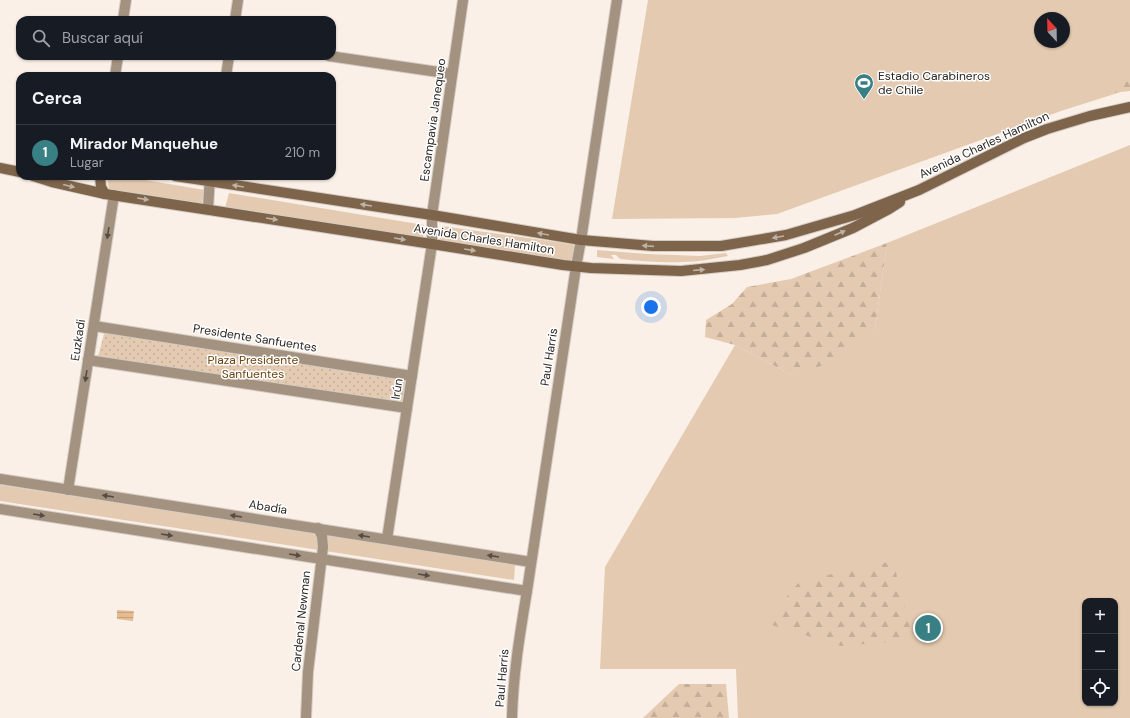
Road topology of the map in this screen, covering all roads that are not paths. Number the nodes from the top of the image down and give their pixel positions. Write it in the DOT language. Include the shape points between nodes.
graph roads {
  1 [pos="126,0"];
  2 [pos="238,0"];
  3 [pos="463,0"];
  4 [pos="617,0"];
  5 [pos="124,16"];
  6 [pos="236,16"];
  7 [pos="336,57"];
  8 [pos="117,60"];
  9 [pos="228,60"];
  10 [pos="116,72"];
  11 [pos="227,72"];
  12 [pos="452,74"];
  13 [pos="1130,107"];
  14 [pos="0,168"];
  15 [pos="16,171"];
  16 [pos="47,180"];
  17 [pos="100,180"];
  18 [pos="210,180"];
  19 [pos="216,180"];
  20 [pos="919,190"];
  21 [pos="109,194"];
  22 [pos="208,209"];
  23 [pos="432,215"];
  24 [pos="581,240"];
  25 [pos="432,244"];
  26 [pos="576,267"];
  27 [pos="94,326"];
  28 [pos="88,360"];
  29 [pos="412,376"];
  30 [pos="407,408"];
  31 [pos="0,479"];
  32 [pos="68,490"];
  33 [pos="0,509"];
  34 [pos="318,528"];
  35 [pos="387,539"];
  36 [pos="321,559"];
  37 [pos="531,562"];
  38 [pos="527,591"];
  39 [pos="306,718"];
  40 [pos="512,718"];
  1 -- 5 [label="street"];
  2 -- 6 [label="street"];
  3 -- 12 [label="street, Escampavia Janequeo"];
  4 -- 24 [label="street, Paul Harris"];
  7 -- 12 [label="street"];
  8 -- 10 [label="street"];
  9 -- 11 [label="street"];
  12 -- 23 [label="street, Escampavia Janequeo"];
  13 -- 20 [label="main road, Avenida Charles Hamilton" via="1090,116 1024,138"];
  14 -- 15 [label="main road"];
  16 -- 21 [label="main road, Avenida Charles Hamilton, one-way"];
  17 -- 21 [label="main road" via="101,187"];
  18 -- 22 [label="street"];
  23 -- 19 [label="main road, Avenida Charles Hamilton, one-way"];
  20 -- 24 [label="main road, Avenida Charles Hamilton, one-way" via="855,214 786,235 721,246 653,246"];
  26 -- 20 [label="main road, Avenida Charles Hamilton, one-way" via="681,271 766,260 853,228"];
  21 -- 22 [label="main road, Avenida Charles Hamilton, one-way"];
  21 -- 27 [label="street, Euzkadi, one-way"];
  22 -- 25 [label="main road, Avenida Charles Hamilton, one-way"];
  24 -- 23 [label="main road, Avenida Charles Hamilton, one-way"];
  23 -- 25 [label="street, Escampavia Janequeo"];
  24 -- 26 [label="street, Paul Harris"];
  25 -- 26 [label="main road, Avenida Charles Hamilton, one-way"];
  25 -- 29 [label="street, Irún"];
  26 -- 37 [label="street, Paul Harris"];
  27 -- 28 [label="street, Euzkadi"];
  27 -- 29 [label="street, Presidente Sanfuentes"];
  28 -- 30 [label="street"];
  28 -- 32 [label="street, Euzkadi, one-way"];
  29 -- 30 [label="street, Irún"];
  30 -- 35 [label="street, Irún"];
  31 -- 32 [label="street, Abadía"];
  34 -- 32 [label="street, Abadía, one-way"];
  33 -- 36 [label="street, one-way"];
  35 -- 34 [label="street, Abadía, one-way"];
  34 -- 36 [label="street, Cardenal Newman" via="323,541"];
  37 -- 35 [label="street, Abadía, one-way"];
  36 -- 38 [label="street, one-way"];
  36 -- 39 [label="street, Cardenal Newman" via="308,672"];
  37 -- 38 [label="street, Paul Harris"];
  38 -- 40 [label="street, Paul Harris" via="516,667"];
}
